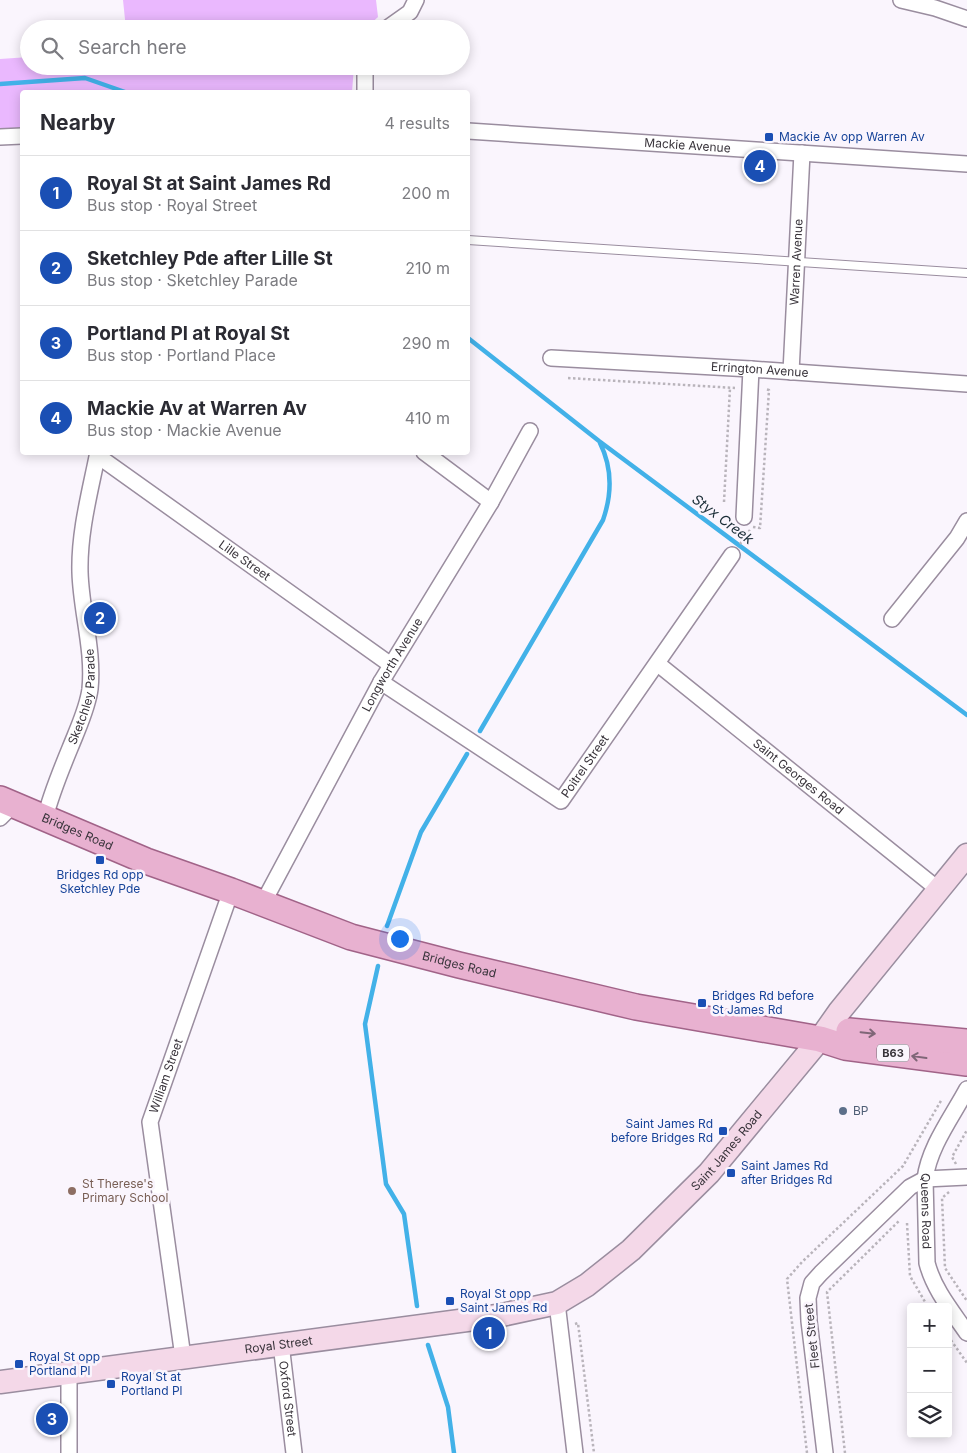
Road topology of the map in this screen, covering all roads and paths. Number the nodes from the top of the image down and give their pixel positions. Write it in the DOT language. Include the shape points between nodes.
graph roads {
  1 [pos="416,0"];
  2 [pos="901,0"];
  3 [pos="967,19"];
  4 [pos="399,20"];
  5 [pos="365,75"];
  6 [pos="365,90"];
  7 [pos="470,131"];
  8 [pos="20,136"];
  9 [pos="0,137"];
  10 [pos="802,153"];
  11 [pos="967,164"];
  12 [pos="470,240"];
  13 [pos="796,262"];
  14 [pos="967,273"];
  15 [pos="551,358"];
  16 [pos="751,369"];
  17 [pos="791,372"];
  18 [pos="568,378"];
  19 [pos="967,384"];
  20 [pos="730,388"];
  21 [pos="735,388"];
  22 [pos="763,389"];
  23 [pos="530,431"];
  24 [pos="98,455"];
  25 [pos="99,455"];
  26 [pos="428,455"];
  27 [pos="491,502"];
  28 [pos="724,502"];
  29 [pos="748,522"];
  30 [pos="967,522"];
  31 [pos="732,555"];
  32 [pos="892,619"];
  33 [pos="658,664"];
  34 [pos="391,665"];
  35 [pos="381,682"];
  36 [pos="4,807"];
  37 [pos="45,818"];
  38 [pos="967,855"];
  39 [pos="939,890"];
  40 [pos="231,891"];
  41 [pos="263,903"];
  42 [pos="820,1039"];
  43 [pos="967,1042"];
  44 [pos="967,1063"];
  45 [pos="967,1089"];
  46 [pos="967,1130"];
  47 [pos="956,1164"];
  48 [pos="967,1177"];
  49 [pos="925,1179"];
  50 [pos="950,1191"];
  51 [pos="899,1221"];
  52 [pos="967,1301"];
  53 [pos="557,1303"];
  54 [pos="575,1324"];
  55 [pos="967,1334"];
  56 [pos="952,1342"];
  57 [pos="281,1344"];
  58 [pos="183,1357"];
  59 [pos="967,1363"];
  60 [pos="69,1373"];
  61 [pos="0,1382"];
  62 [pos="69,1453"];
  63 [pos="294,1453"];
  64 [pos="575,1453"];
  65 [pos="594,1453"];
  66 [pos="825,1453"];
  67 [pos="845,1453"];
  1 -- 4 [label="street" via="410,12"];
  2 -- 3 [label="street"];
  5 -- 6 [label="street"];
  7 -- 10 [label="street, Mackie Avenue"];
  8 -- 9 [label="street"];
  10 -- 11 [label="street, Mackie Avenue"];
  10 -- 13 [label="street, Warren Avenue"];
  12 -- 13 [label="lane"];
  13 -- 14 [label="lane"];
  13 -- 17 [label="street, Warren Avenue"];
  15 -- 16 [label="street, Errington Avenue"];
  16 -- 17 [label="street, Errington Avenue"];
  16 -- 29 [label="street"];
  17 -- 19 [label="street, Errington Avenue"];
  18 -- 20 [label="path"];
  20 -- 21 [label="path"];
  20 -- 28 [label="path"];
  22 -- 29 [label="path" via="769,390 760,528"];
  23 -- 27 [label="street, Longworth Avenue"];
  24 -- 37 [label="street, Sketchley Parade" via="80,554 81,594 91,668 90,690"];
  25 -- 34 [label="street, Lille Street"];
  26 -- 27 [label="street"];
  27 -- 34 [label="street, Longworth Avenue"];
  29 -- 31 [label="path"];
  30 -- 32 [label="street"];
  31 -- 33 [label="street, Poitrel Street"];
  33 -- 35 [label="street, Poitrel Street" via="561,801"];
  33 -- 39 [label="street, Saint Georges Road"];
  34 -- 35 [label="street, Longworth Avenue"];
  35 -- 41 [label="street, Longworth Avenue"];
  36 -- 37 [label="main road, Bridges Road / B63"];
  37 -- 40 [label="main road, Bridges Road / B63" via="146,861"];
  38 -- 39 [label="main road, Saint James Road"];
  39 -- 42 [label="main road, Saint James Road"];
  40 -- 41 [label="main road, Bridges Road / B63"];
  40 -- 58 [label="street, William Street" via="150,1122"];
  41 -- 42 [label="main road, Bridges Road / B63" via="351,937 458,966 636,1007"];
  42 -- 43 [label="main road, Bridges Road / B63, one-way" via="851,1031"];
  44 -- 42 [label="main road, Bridges Road / B63, one-way" via="844,1047"];
  42 -- 53 [label="main road, Saint James Road" via="693,1190 606,1271"];
  45 -- 49 [label="street, Queens Road" via="934,1149"];
  46 -- 47 [label="path" via="952,1157"];
  48 -- 49 [label="street"];
  49 -- 55 [label="street, Queens Road" via="930,1276"];
  49 -- 66 [label="street, Fleet Street" via="910,1187 812,1283 808,1298 809,1321"];
  50 -- 52 [label="path" via="942,1198 945,1268"];
  51 -- 67 [label="path" via="827,1292"];
  53 -- 57 [label="main road, Royal Street" via="498,1316"];
  53 -- 64 [label="street"];
  54 -- 65 [label="path" via="578,1323"];
  56 -- 59 [label="path"];
  57 -- 58 [label="main road, Royal Street"];
  57 -- 63 [label="street, Oxford Street"];
  58 -- 60 [label="main road, Royal Street"];
  60 -- 61 [label="main road, Royal Street"];
  60 -- 62 [label="street"];
}
